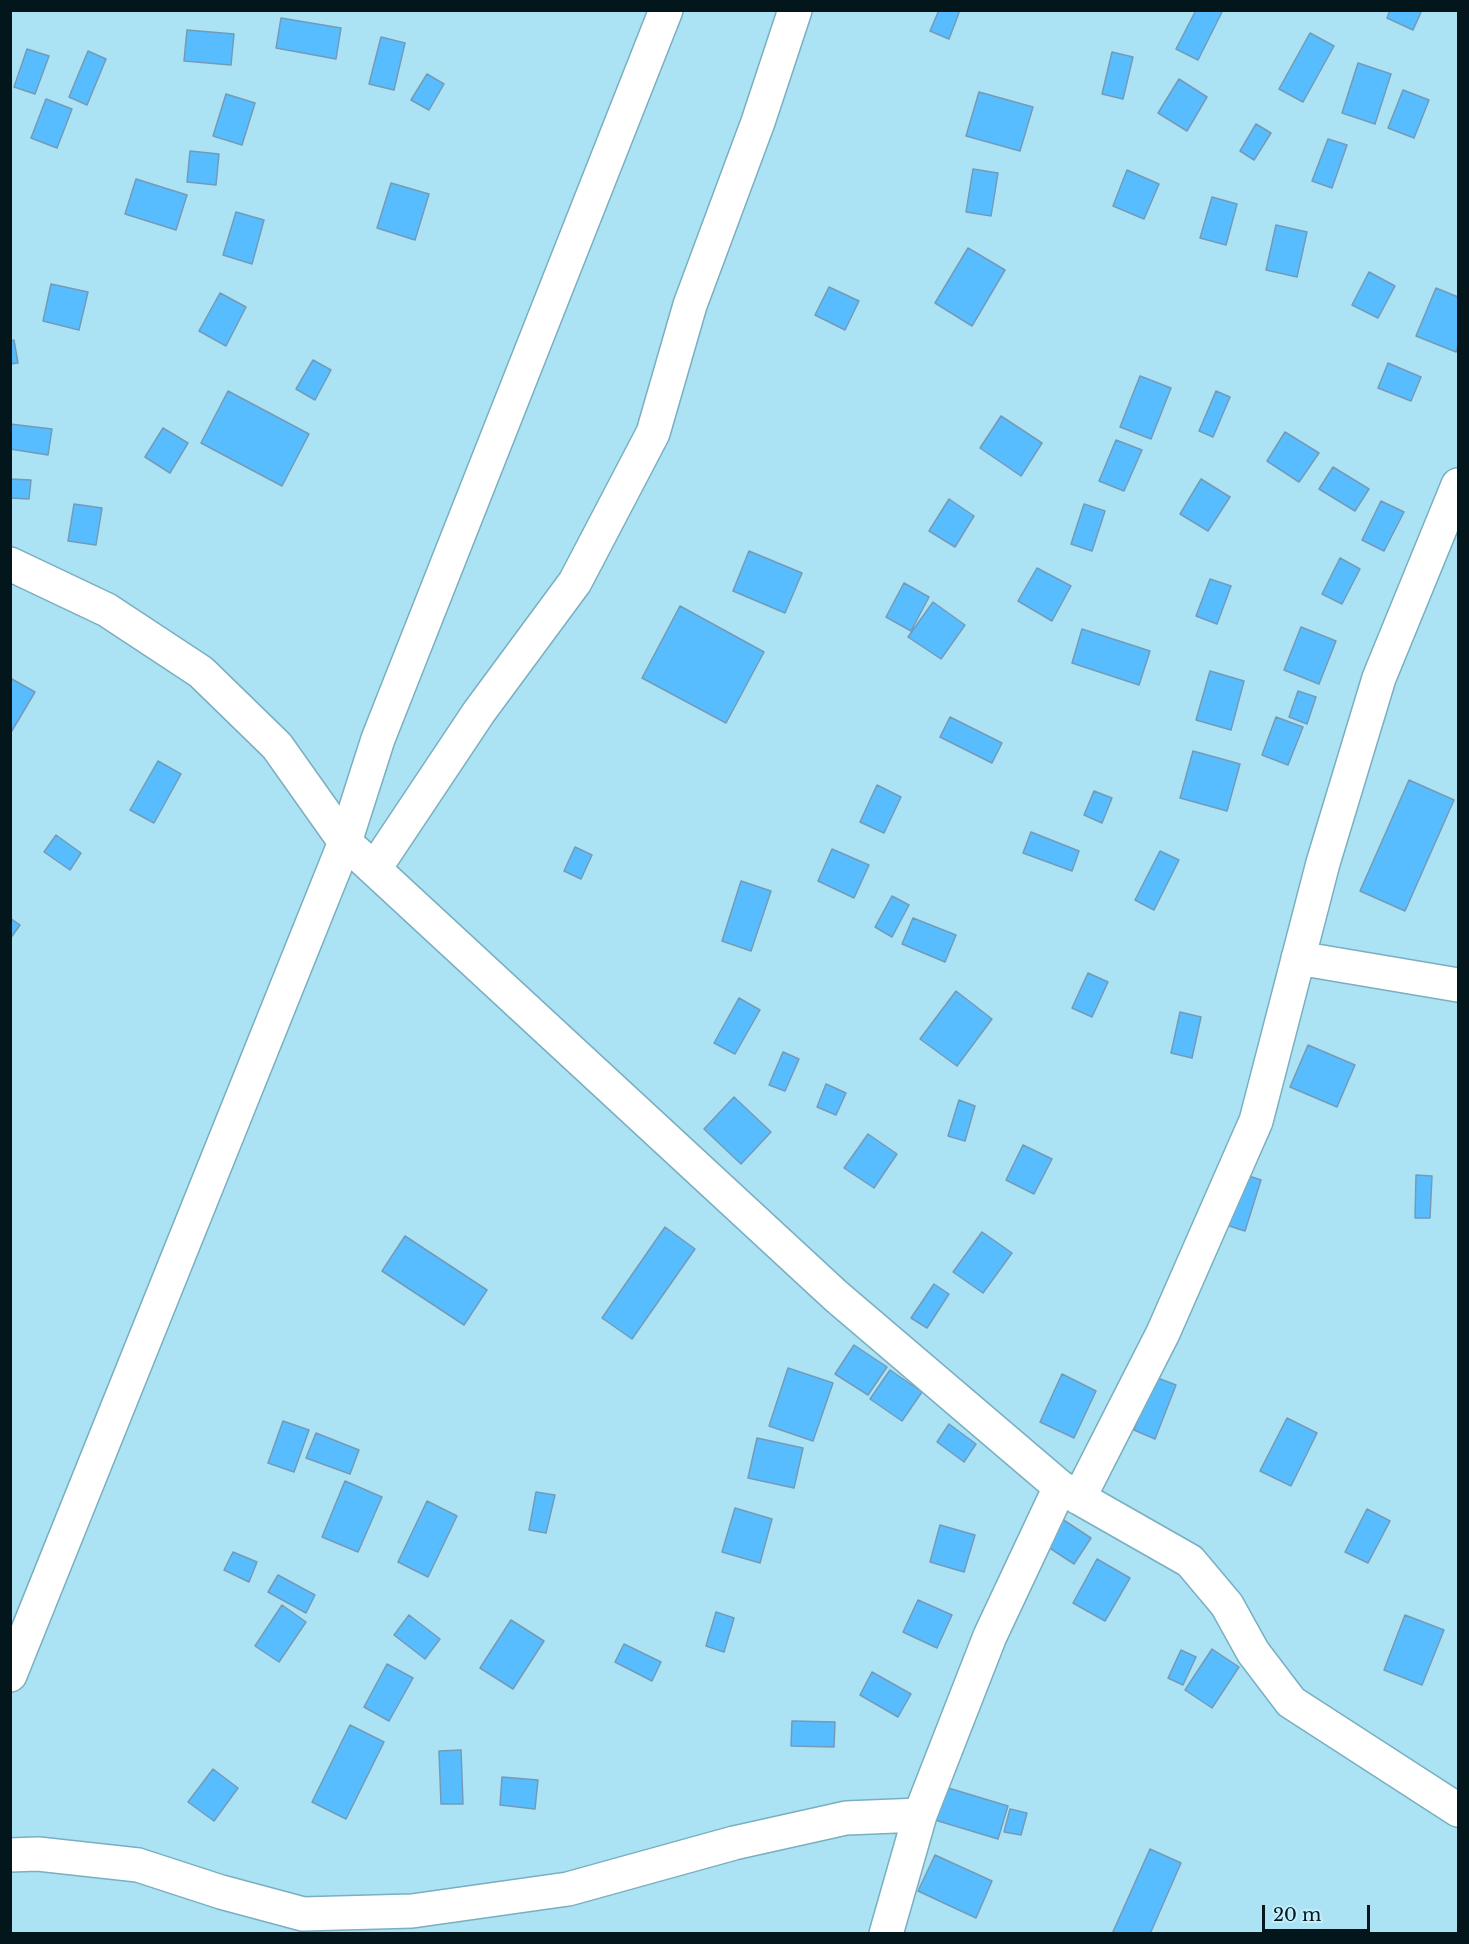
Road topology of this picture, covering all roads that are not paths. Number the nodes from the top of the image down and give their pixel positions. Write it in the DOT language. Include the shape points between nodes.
graph roads {
  1 [pos="666,10"];
  2 [pos="795,10"];
  3 [pos="1458,485"];
  4 [pos="10,564"];
  5 [pos="345,842"];
  6 [pos="375,868"];
  7 [pos="1298,958"];
  8 [pos="1458,985"];
  9 [pos="1069,1493"];
  10 [pos="10,1675"];
  11 [pos="1458,1810"];
  12 [pos="920,1815"];
  13 [pos="10,1855"];
  14 [pos="886,1934"];
  1 -- 5 [label="street" via="378,739"];
  2 -- 6 [label="street" via="690,305 653,434 575,582 479,712"];
  3 -- 7 [label="street" via="1379,678"];
  4 -- 5 [label="street" via="107,610 201,672 277,746"];
  5 -- 6 [label="street"];
  5 -- 10 [label="street"];
  6 -- 9 [label="street" via="836,1296"];
  7 -- 8 [label="street"];
  7 -- 9 [label="street" via="1256,1121 1163,1333"];
  9 -- 11 [label="street" via="1190,1561 1227,1605 1252,1652 1291,1702"];
  9 -- 12 [label="street" via="990,1636"];
  12 -- 13 [label="street" via="846,1818 734,1843 568,1889 412,1911 303,1914 138,1865 38,1854"];
  12 -- 14 [label="street"];
}
